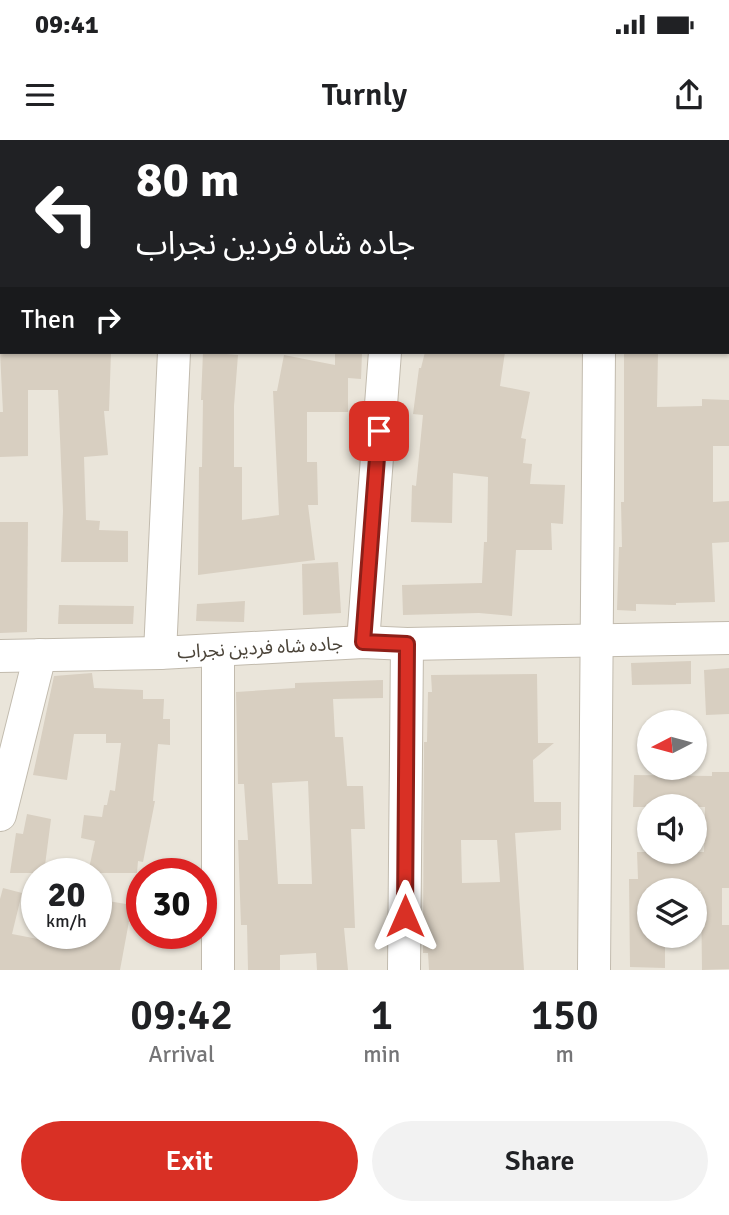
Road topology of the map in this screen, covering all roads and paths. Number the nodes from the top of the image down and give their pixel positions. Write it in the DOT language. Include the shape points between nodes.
graph roads {
  1 [pos="174,354"];
  2 [pos="385,354"];
  3 [pos="599,354"];
  4 [pos="729,638"];
  5 [pos="596,639"];
  6 [pos="363,642"];
  7 [pos="407,644"];
  8 [pos="218,650"];
  9 [pos="160,653"];
  10 [pos="40,655"];
  11 [pos="0,656"];
  12 [pos="0,815"];
  13 [pos="218,970"];
  14 [pos="404,970"];
  15 [pos="594,970"];
  1 -- 9 [label="street"];
  2 -- 6 [label="street"];
  3 -- 5 [label="street"];
  4 -- 5 [label="street, جاده شاه فردین نجراب"];
  5 -- 7 [label="street, جاده شاه فردین نجراب"];
  5 -- 15 [label="street"];
  6 -- 7 [label="street, جاده شاه فردین نجراب"];
  6 -- 8 [label="street, جاده شاه فردین نجراب"];
  7 -- 14 [label="street"];
  8 -- 9 [label="street, جاده شاه فردین نجراب"];
  8 -- 13 [label="street"];
  9 -- 10 [label="street, جاده شاه فردین نجراب"];
  10 -- 11 [label="street, جاده شاه فردین نجراب"];
  10 -- 12 [label="street"];
}
